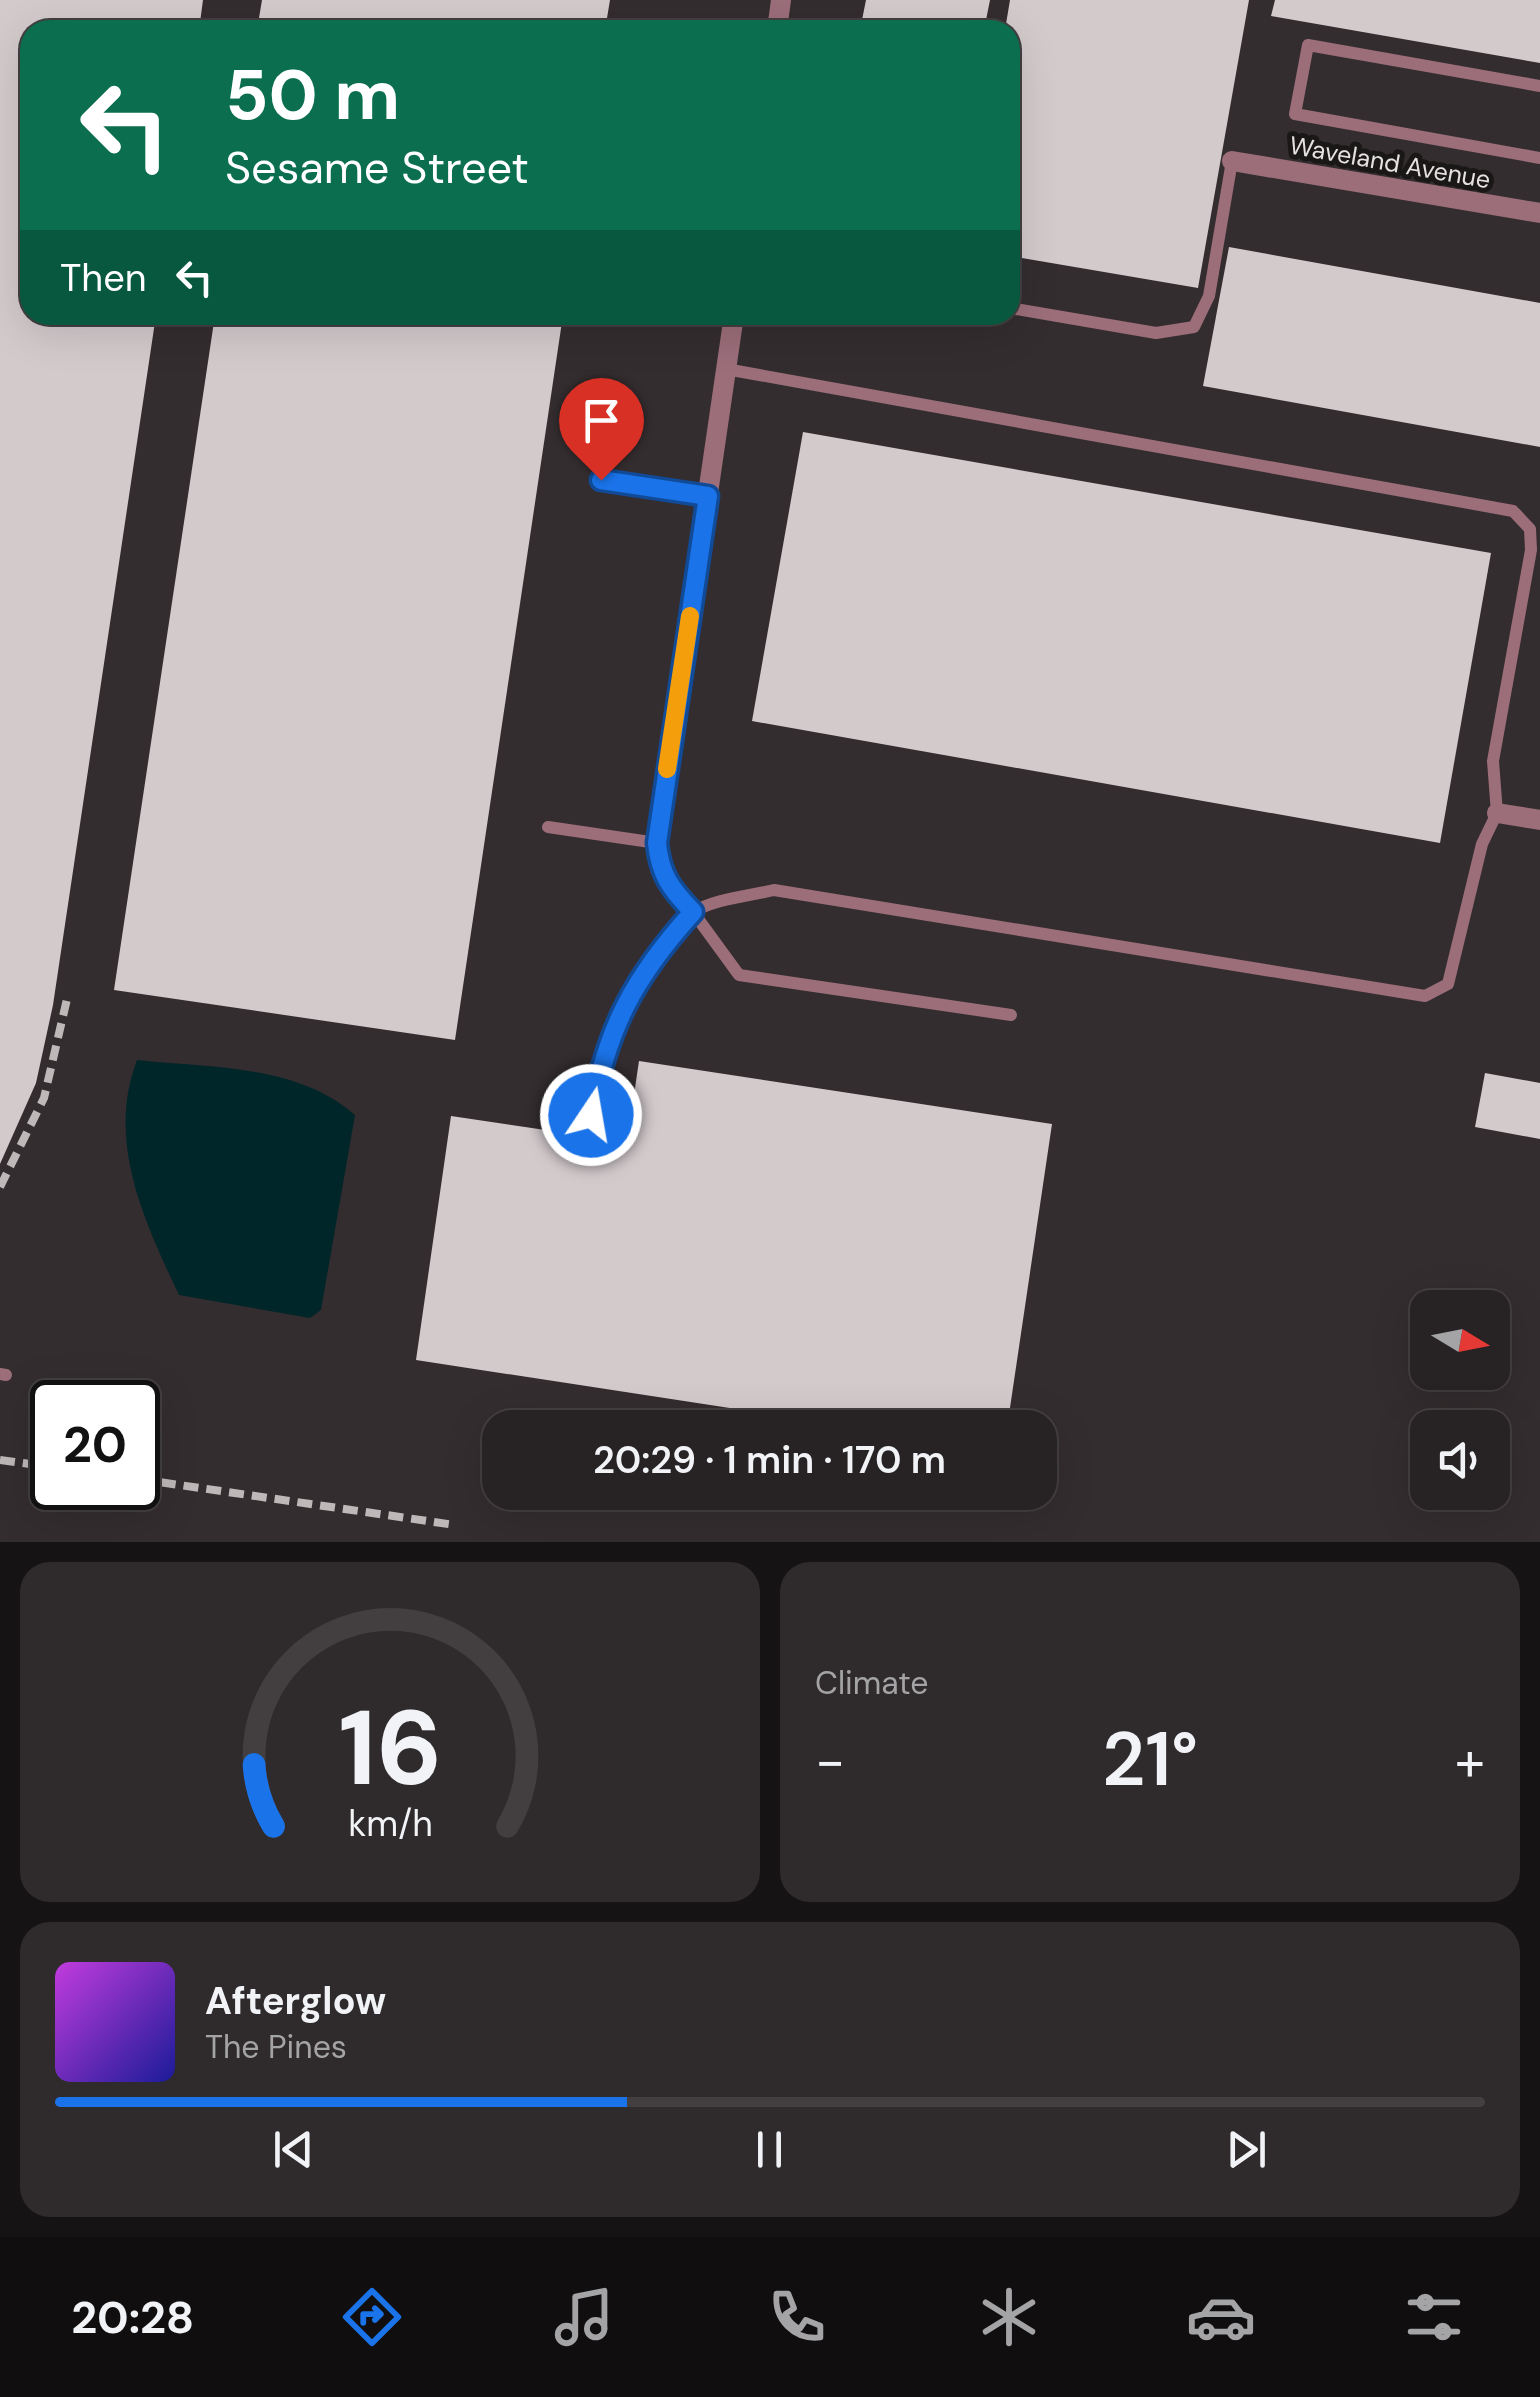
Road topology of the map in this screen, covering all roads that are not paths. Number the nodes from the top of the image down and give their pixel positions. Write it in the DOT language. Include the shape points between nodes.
graph roads {
  1 [pos="1540,86"];
  2 [pos="1540,158"];
  3 [pos="1232,161"];
  4 [pos="1540,213"];
  5 [pos="1020,310"];
  6 [pos="733,325"];
  7 [pos="726,369"];
  8 [pos="601,480"];
  9 [pos="708,496"];
  10 [pos="1497,813"];
  11 [pos="1540,820"];
  12 [pos="548,827"];
  13 [pos="657,843"];
  14 [pos="693,912"];
  15 [pos="1011,1015"];
  16 [pos="591,1115"];
  1 -- 2 [label="lane" via="1308,45 1296,114"];
  3 -- 4 [label="street, Waveland Avenue"];
  3 -- 5 [label="lane" via="1208,296 1194,328 1156,333"];
  6 -- 7 [label="street"];
  7 -- 9 [label="street"];
  7 -- 10 [label="lane" via="1513,511 1530,528 1531,550 1493,761"];
  8 -- 9 [label="lane"];
  9 -- 13 [label="street"];
  10 -- 11 [label="street"];
  10 -- 14 [label="lane" via="1482,844 1448,984 1425,996 774,890"];
  12 -- 13 [label="lane"];
  13 -- 14 [label="street" via="660,869"];
  14 -- 15 [label="lane" via="739,976"];
  14 -- 16 [label="lane" via="648,961 623,1008"];
}
